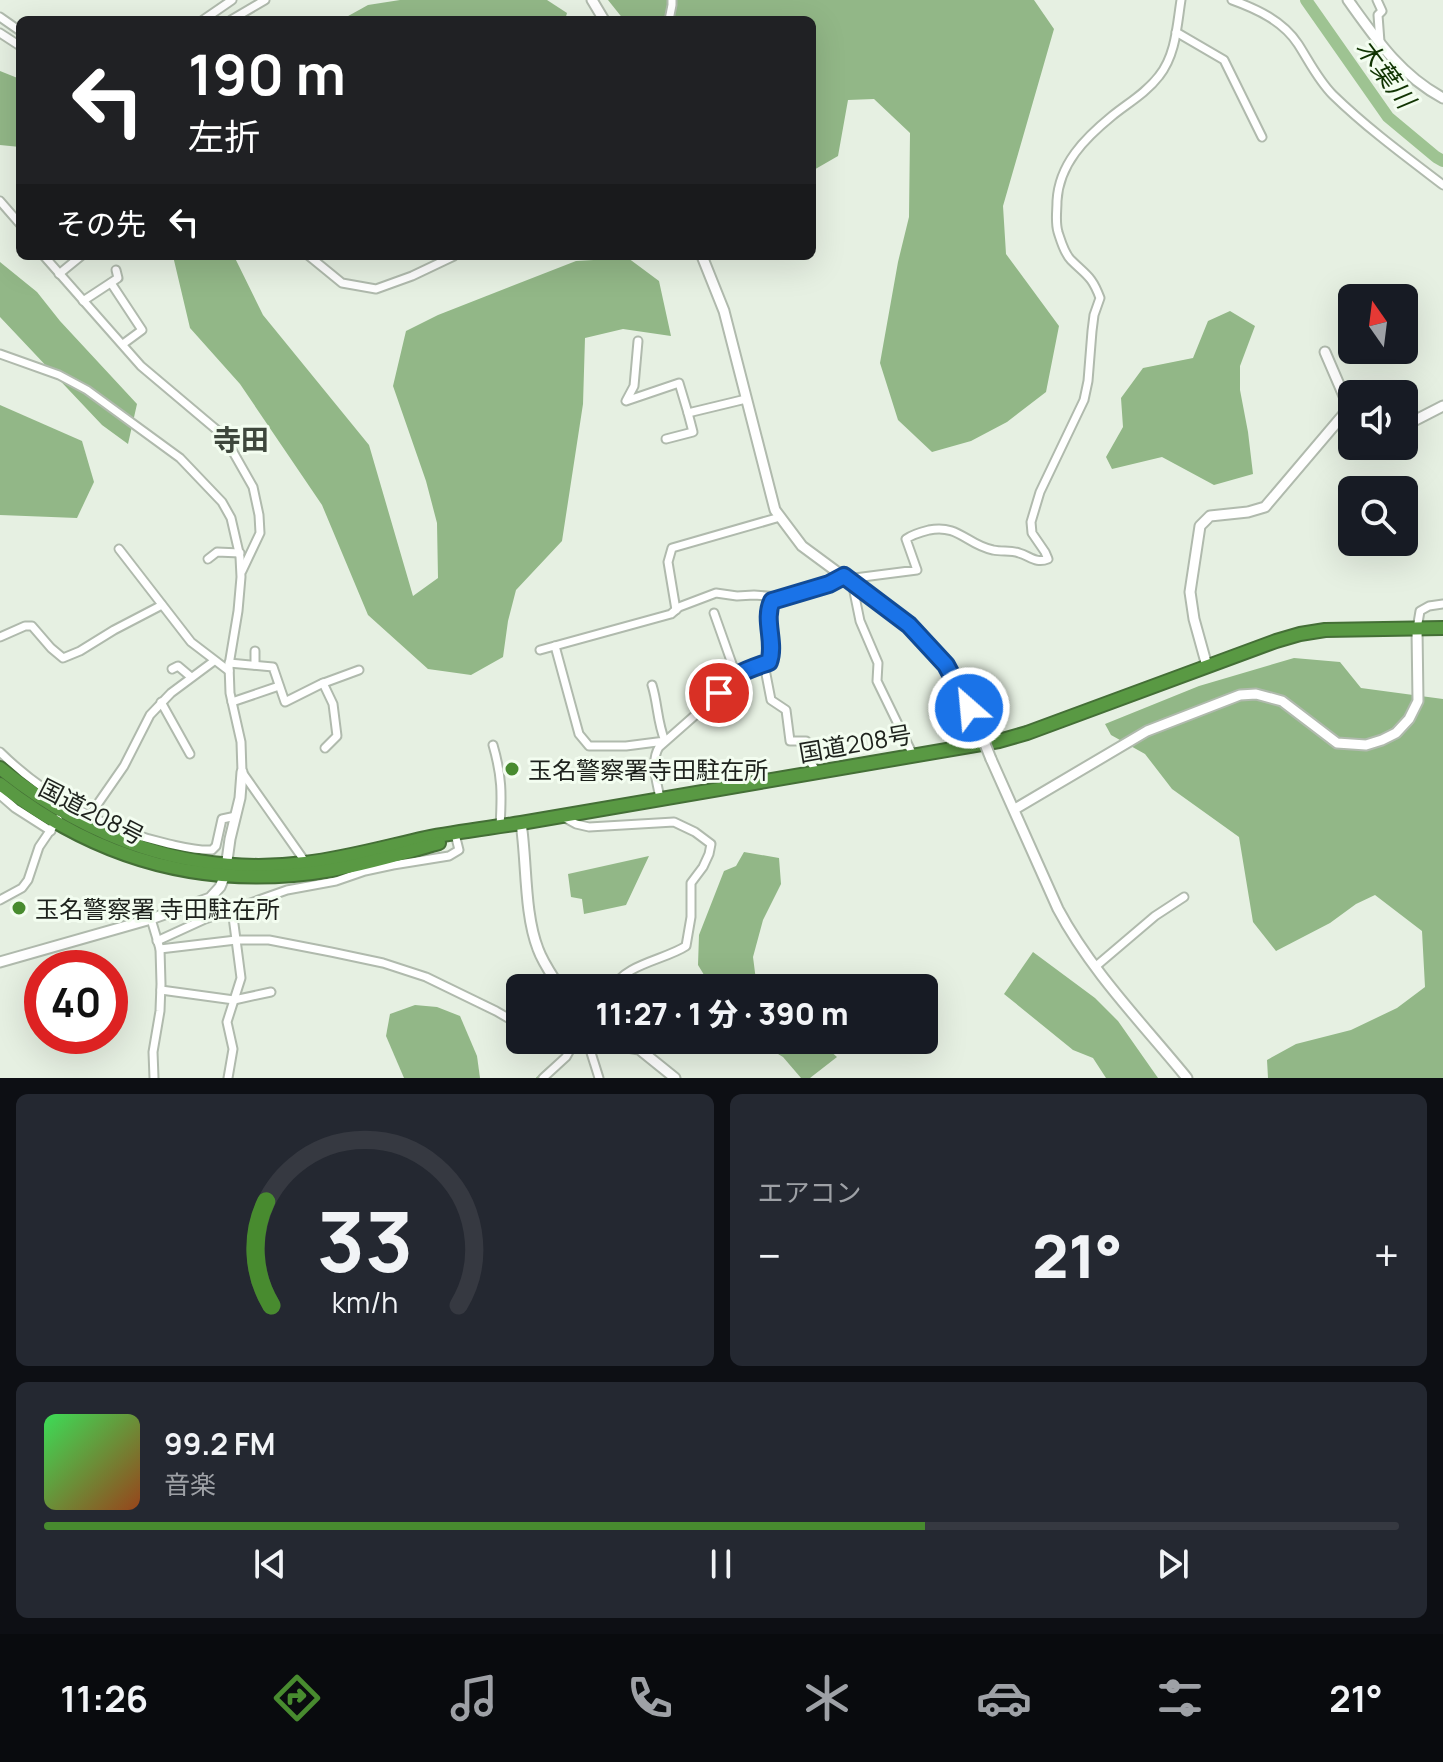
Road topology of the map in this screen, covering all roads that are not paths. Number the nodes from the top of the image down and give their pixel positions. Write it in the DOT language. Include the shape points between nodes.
graph roads {
  1 [pos="232,0"];
  2 [pos="265,0"];
  3 [pos="1181,0"];
  4 [pos="1232,0"];
  5 [pos="1348,0"];
  6 [pos="1377,0"];
  7 [pos="209,16"];
  8 [pos="241,16"];
  9 [pos="1176,32"];
  10 [pos="1380,45"];
  11 [pos="1443,98"];
  12 [pos="1262,137"];
  13 [pos="1443,185"];
  14 [pos="0,201"];
  15 [pos="16,219"];
  16 [pos="47,260"];
  17 [pos="76,260"];
  18 [pos="314,260"];
  19 [pos="446,260"];
  20 [pos="704,260"];
  21 [pos="116,270"];
  22 [pos="59,274"];
  23 [pos="111,283"];
  24 [pos="83,301"];
  25 [pos="638,341"];
  26 [pos="123,344"];
  27 [pos="1325,352"];
  28 [pos="0,354"];
  29 [pos="1338,381"];
  30 [pos="746,399"];
  31 [pos="1443,406"];
  32 [pos="688,413"];
  33 [pos="1418,419"];
  34 [pos="1338,425"];
  35 [pos="666,439"];
  36 [pos="780,517"];
  37 [pos="119,549"];
  38 [pos="240,553"];
  39 [pos="208,559"];
  40 [pos="241,573"];
  41 [pos="848,579"];
  42 [pos="781,597"];
  43 [pos="1443,604"];
  44 [pos="162,605"];
  45 [pos="676,610"];
  46 [pos="714,613"];
  47 [pos="1443,628"];
  48 [pos="1417,629"];
  49 [pos="0,637"];
  50 [pos="555,646"];
  51 [pos="540,650"];
  52 [pos="255,651"];
  53 [pos="214,661"];
  54 [pos="764,664"];
  55 [pos="255,665"];
  56 [pos="1207,666"];
  57 [pos="229,667"];
  58 [pos="172,669"];
  59 [pos="359,670"];
  60 [pos="736,675"];
  61 [pos="191,677"];
  62 [pos="323,683"];
  63 [pos="652,685"];
  64 [pos="279,686"];
  65 [pos="161,702"];
  66 [pos="232,702"];
  67 [pos="665,741"];
  68 [pos="493,745"];
  69 [pos="325,748"];
  70 [pos="0,752"];
  71 [pos="190,754"];
  72 [pos="913,755"];
  73 [pos="0,768"];
  74 [pos="242,772"];
  75 [pos="817,772"];
  76 [pos="0,784"];
  77 [pos="0,795"];
  78 [pos="660,798"];
  79 [pos="1015,809"];
  80 [pos="90,815"];
  81 [pos="236,816"];
  82 [pos="561,816"];
  83 [pos="59,817"];
  84 [pos="521,823"];
  85 [pos="500,826"];
  86 [pos="306,863"];
  87 [pos="226,869"];
  88 [pos="335,875"];
  89 [pos="1184,897"];
  90 [pos="0,900"];
  91 [pos="232,909"];
  92 [pos="151,919"];
  93 [pos="236,940"];
  94 [pos="158,945"];
  95 [pos="0,962"];
  96 [pos="1095,967"];
  97 [pos="552,974"];
  98 [pos="627,974"];
  99 [pos="161,990"];
  100 [pos="271,992"];
  101 [pos="234,1000"];
  102 [pos="506,1017"];
  103 [pos="568,1054"];
  104 [pos="591,1054"];
  105 [pos="645,1054"];
  106 [pos="154,1078"];
  107 [pos="228,1078"];
  108 [pos="543,1078"];
  109 [pos="599,1078"];
  110 [pos="675,1078"];
  111 [pos="1187,1078"];
  1 -- 7 [label="street"];
  2 -- 8 [label="street"];
  3 -- 9 [label="street"];
  4 -- 13 [label="street" via="1284,29 1330,93"];
  5 -- 10 [label="street"];
  6 -- 10 [label="street" via="1382,11"];
  9 -- 12 [label="street" via="1224,60"];
  9 -- 41 [label="street" via="1159,77 1078,147 1058,191 1057,229 1066,253 1087,273 1100,298 1084,400 1031,522 1048,559 1038,562 1017,552 994,550 950,528 937,528 906,539 917,570"];
  10 -- 11 [label="street" via="1407,74"];
  14 -- 15 [label="street"];
  16 -- 22 [label="street"];
  17 -- 22 [label="street"];
  18 -- 19 [label="street" via="342,283 376,289"];
  20 -- 30 [label="street" via="724,311"];
  21 -- 23 [label="street" via="118,278"];
  22 -- 24 [label="street"];
  23 -- 24 [label="street"];
  23 -- 26 [label="street" via="142,330"];
  24 -- 26 [label="street"];
  25 -- 32 [label="street" via="634,386 626,401 679,383"];
  26 -- 40 [label="street" via="141,366 224,436 253,487 260,533"];
  27 -- 29 [label="street"];
  28 -- 38 [label="street" via="70,380 180,458 222,502"];
  30 -- 32 [label="street"];
  30 -- 36 [label="street"];
  31 -- 33 [label="street"];
  32 -- 35 [label="street" via="693,432"];
  34 -- 56 [label="street" via="1265,507 1210,516 1200,526 1190,592"];
  36 -- 41 [label="street" via="802,546"];
  36 -- 45 [label="street" via="672,548 668,562"];
  37 -- 44 [label="street"];
  38 -- 39 [label="street" via="217,552"];
  38 -- 40 [label="street"];
  40 -- 57 [label="street"];
  41 -- 42 [label="street"];
  41 -- 72 [label="street" via="878,663 877,681"];
  41 -- 79 [label="street, bridge" via="909,625 946,665"];
  42 -- 45 [label="street" via="716,593"];
  42 -- 54 [label="street" via="770,604 771,657"];
  43 -- 48 [label="street" via="1420,611"];
  44 -- 49 [label="street" via="63,658 32,626"];
  44 -- 53 [label="street"];
  45 -- 50 [label="street"];
  46 -- 60 [label="street"];
  47 -- 48 [label="highway, 国道208号"];
  48 -- 56 [label="highway, 国道208号" via="1300,634"];
  48 -- 79 [label="street" via="1418,701 1409,719 1382,740 1337,743 1282,701 1240,695 1147,731"];
  50 -- 51 [label="street"];
  50 -- 67 [label="street" via="579,734 589,746"];
  52 -- 55 [label="street"];
  53 -- 57 [label="street"];
  53 -- 61 [label="street"];
  54 -- 60 [label="street"];
  54 -- 75 [label="street" via="771,700 786,710 790,741 806,741"];
  55 -- 57 [label="street"];
  55 -- 64 [label="street" via="273,667"];
  56 -- 72 [label="highway, 国道208号" via="1027,733"];
  57 -- 66 [label="street"];
  58 -- 61 [label="street" via="178,666"];
  59 -- 62 [label="street"];
  60 -- 67 [label="street"];
  61 -- 65 [label="street"];
  62 -- 64 [label="street" via="285,702"];
  62 -- 69 [label="street" via="333,704 337,736"];
  63 -- 67 [label="street"];
  64 -- 66 [label="street"];
  65 -- 71 [label="street"];
  65 -- 80 [label="street"];
  66 -- 74 [label="street"];
  67 -- 78 [label="street" via="655,757"];
  68 -- 85 [label="street" via="502,794"];
  70 -- 83 [label="street" via="37,783"];
  72 -- 75 [label="highway, 国道208号"];
  73 -- 83 [label="highway, 国道208号"];
  74 -- 81 [label="street"];
  74 -- 86 [label="street"];
  75 -- 78 [label="highway, 国道208号"];
  76 -- 83 [label="highway, 国道208号" via="37,812"];
  77 -- 83 [label="street" via="15,808"];
  78 -- 82 [label="highway, 国道208号"];
  79 -- 96 [label="street" via="1058,909"];
  80 -- 81 [label="street" via="159,842 207,850 216,846 222,819"];
  80 -- 83 [label="street"];
  81 -- 87 [label="street"];
  82 -- 84 [label="highway, 国道208号"];
  82 -- 98 [label="street" via="589,827 674,822 711,844 691,883 686,946"];
  83 -- 87 [label="highway, 国道208号" via="130,858 186,872"];
  83 -- 90 [label="street" via="39,847 28,880"];
  84 -- 85 [label="highway, 国道208号"];
  84 -- 97 [label="street" via="534,937"];
  85 -- 86 [label="highway, 国道208号"];
  85 -- 88 [label="highway, 国道208号"];
  86 -- 87 [label="highway, 国道208号"];
  87 -- 88 [label="highway, 国道208号"];
  87 -- 92 [label="street" via="210,898"];
  88 -- 91 [label="street"];
  89 -- 96 [label="street"];
  91 -- 93 [label="street"];
  91 -- 94 [label="street" via="181,929"];
  92 -- 94 [label="street"];
  92 -- 95 [label="street"];
  93 -- 94 [label="street"];
  93 -- 101 [label="street" via="241,978"];
  93 -- 102 [label="street" via="269,940 383,963 426,977"];
  94 -- 99 [label="street"];
  96 -- 111 [label="street"];
  99 -- 101 [label="street"];
  99 -- 106 [label="street"];
  100 -- 101 [label="street"];
  101 -- 107 [label="street" via="227,1022 233,1049"];
  103 -- 108 [label="street"];
  104 -- 109 [label="street"];
  105 -- 110 [label="street"];
}
